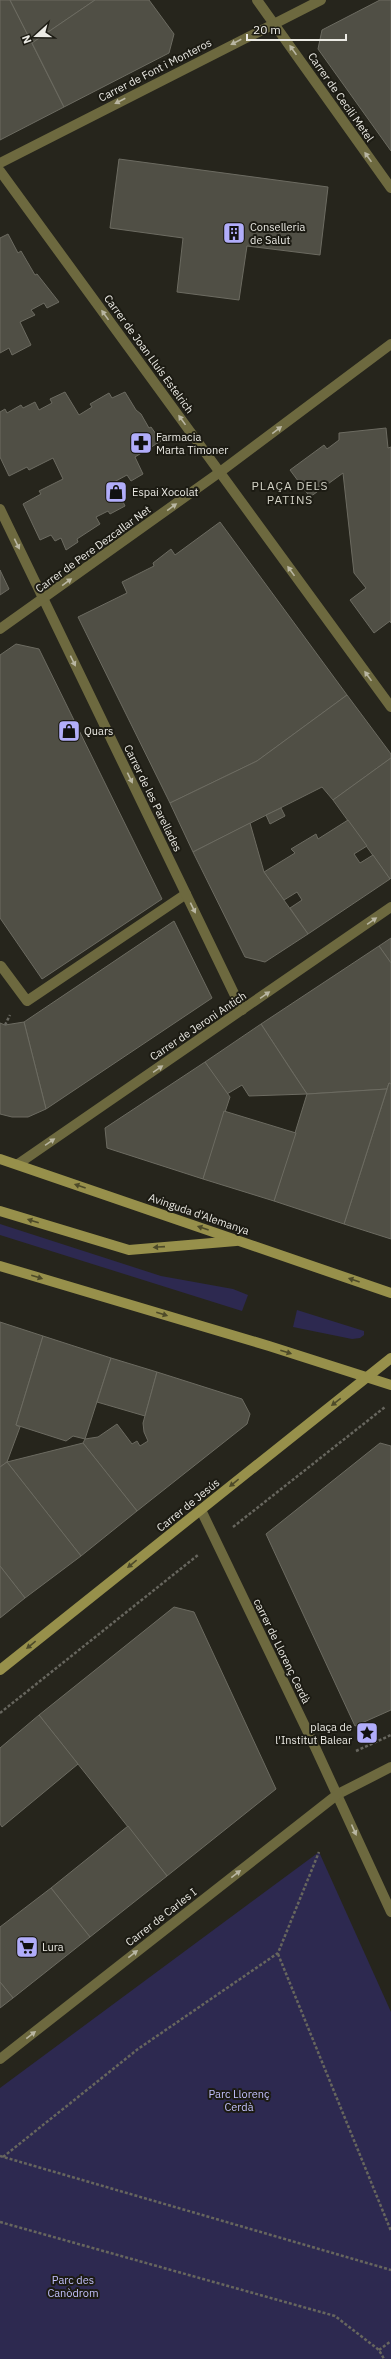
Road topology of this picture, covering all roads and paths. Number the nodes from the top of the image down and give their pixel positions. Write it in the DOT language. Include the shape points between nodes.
graph roads {
  1 [pos="257,0"];
  2 [pos="321,0"];
  3 [pos="274,23"];
  4 [pos="0,162"];
  5 [pos="0,170"];
  6 [pos="391,188"];
  7 [pos="391,344"];
  8 [pos="220,472"];
  9 [pos="0,509"];
  10 [pos="43,599"];
  11 [pos="0,629"];
  12 [pos="391,707"];
  13 [pos="186,894"];
  14 [pos="391,908"];
  15 [pos="1,966"];
  16 [pos="242,1010"];
  17 [pos="0,1159"];
  18 [pos="18,1164"];
  19 [pos="0,1211"];
  20 [pos="240,1241"];
  21 [pos="0,1266"];
  22 [pos="391,1293"];
  23 [pos="391,1358"];
  24 [pos="366,1378"];
  25 [pos="391,1385"];
  26 [pos="388,1404"];
  27 [pos="201,1510"];
  28 [pos="216,1541"];
  29 [pos="0,1670"];
  30 [pos="0,1713"];
  31 [pos="391,1735"];
  32 [pos="356,1751"];
  33 [pos="391,1767"];
  34 [pos="338,1794"];
  35 [pos="319,1852"];
  36 [pos="391,1912"];
  37 [pos="278,1953"];
  38 [pos="0,2059"];
  39 [pos="1,2156"];
  40 [pos="0,2222"];
  41 [pos="391,2231"];
  42 [pos="391,2270"];
  43 [pos="391,2341"];
  44 [pos="379,2350"];
  45 [pos="384,2359"];
  1 -- 3 [label="street, Carrer de Cecili Metel"];
  2 -- 3 [label="street, Carrer de Font i Monteros"];
  3 -- 4 [label="street, Carrer de Font i Monteros, one-way"];
  6 -- 3 [label="street, Carrer de Cecili Metel, one-way"];
  8 -- 5 [label="street, Carrer de Joan Lluís Estelrich, one-way"];
  8 -- 7 [label="street, Carrer de Pere Dezcallar Net, one-way"];
  10 -- 8 [label="street, Carrer de Pere Dezcallar Net, one-way"];
  12 -- 8 [label="street, Carrer de Joan Lluís Estelrich, one-way"];
  9 -- 10 [label="street, Carrer de les Parellades, one-way"];
  10 -- 11 [label="street, Carrer de Pere Dezcallar Net"];
  10 -- 13 [label="street, Carrer de les Parellades, one-way"];
  13 -- 15 [label="street" via="27,1001"];
  13 -- 16 [label="street, Carrer de les Parellades, one-way"];
  16 -- 14 [label="street, Carrer de Jeroni Antich, one-way"];
  18 -- 16 [label="street, Carrer de Jeroni Antich, one-way"];
  17 -- 18 [label="main road, Avinguda d'Alemanya"];
  20 -- 18 [label="main road, Avinguda d'Alemanya, one-way"];
  20 -- 19 [label="main road, one-way" via="128,1250"];
  22 -- 20 [label="main road, Avinguda d'Alemanya, one-way"];
  21 -- 24 [label="main road, one-way" via="270,1346"];
  23 -- 24 [label="main road, Carrer de Jesús"];
  24 -- 25 [label="main road"];
  24 -- 27 [label="main road, Carrer de Jesús, one-way"];
  26 -- 28 [label="path"];
  27 -- 28 [label="street, carrer de Llorenç Cerdà"];
  27 -- 29 [label="main road, Carrer de Jesús, one-way"];
  28 -- 30 [label="path"];
  28 -- 34 [label="street, carrer de Llorenç Cerdà"];
  31 -- 32 [label="path"];
  33 -- 34 [label="street, Carrer de Carles I"];
  34 -- 36 [label="street, carrer de Llorenç Cerdà, one-way"];
  38 -- 34 [label="street, Carrer de Carles I, one-way"];
  35 -- 37 [label="path"];
  37 -- 39 [label="path" via="138,2049"];
  37 -- 41 [label="path"];
  39 -- 42 [label="path"];
  40 -- 44 [label="path" via="335,2316"];
  43 -- 44 [label="path"];
  44 -- 45 [label="path"];
}
